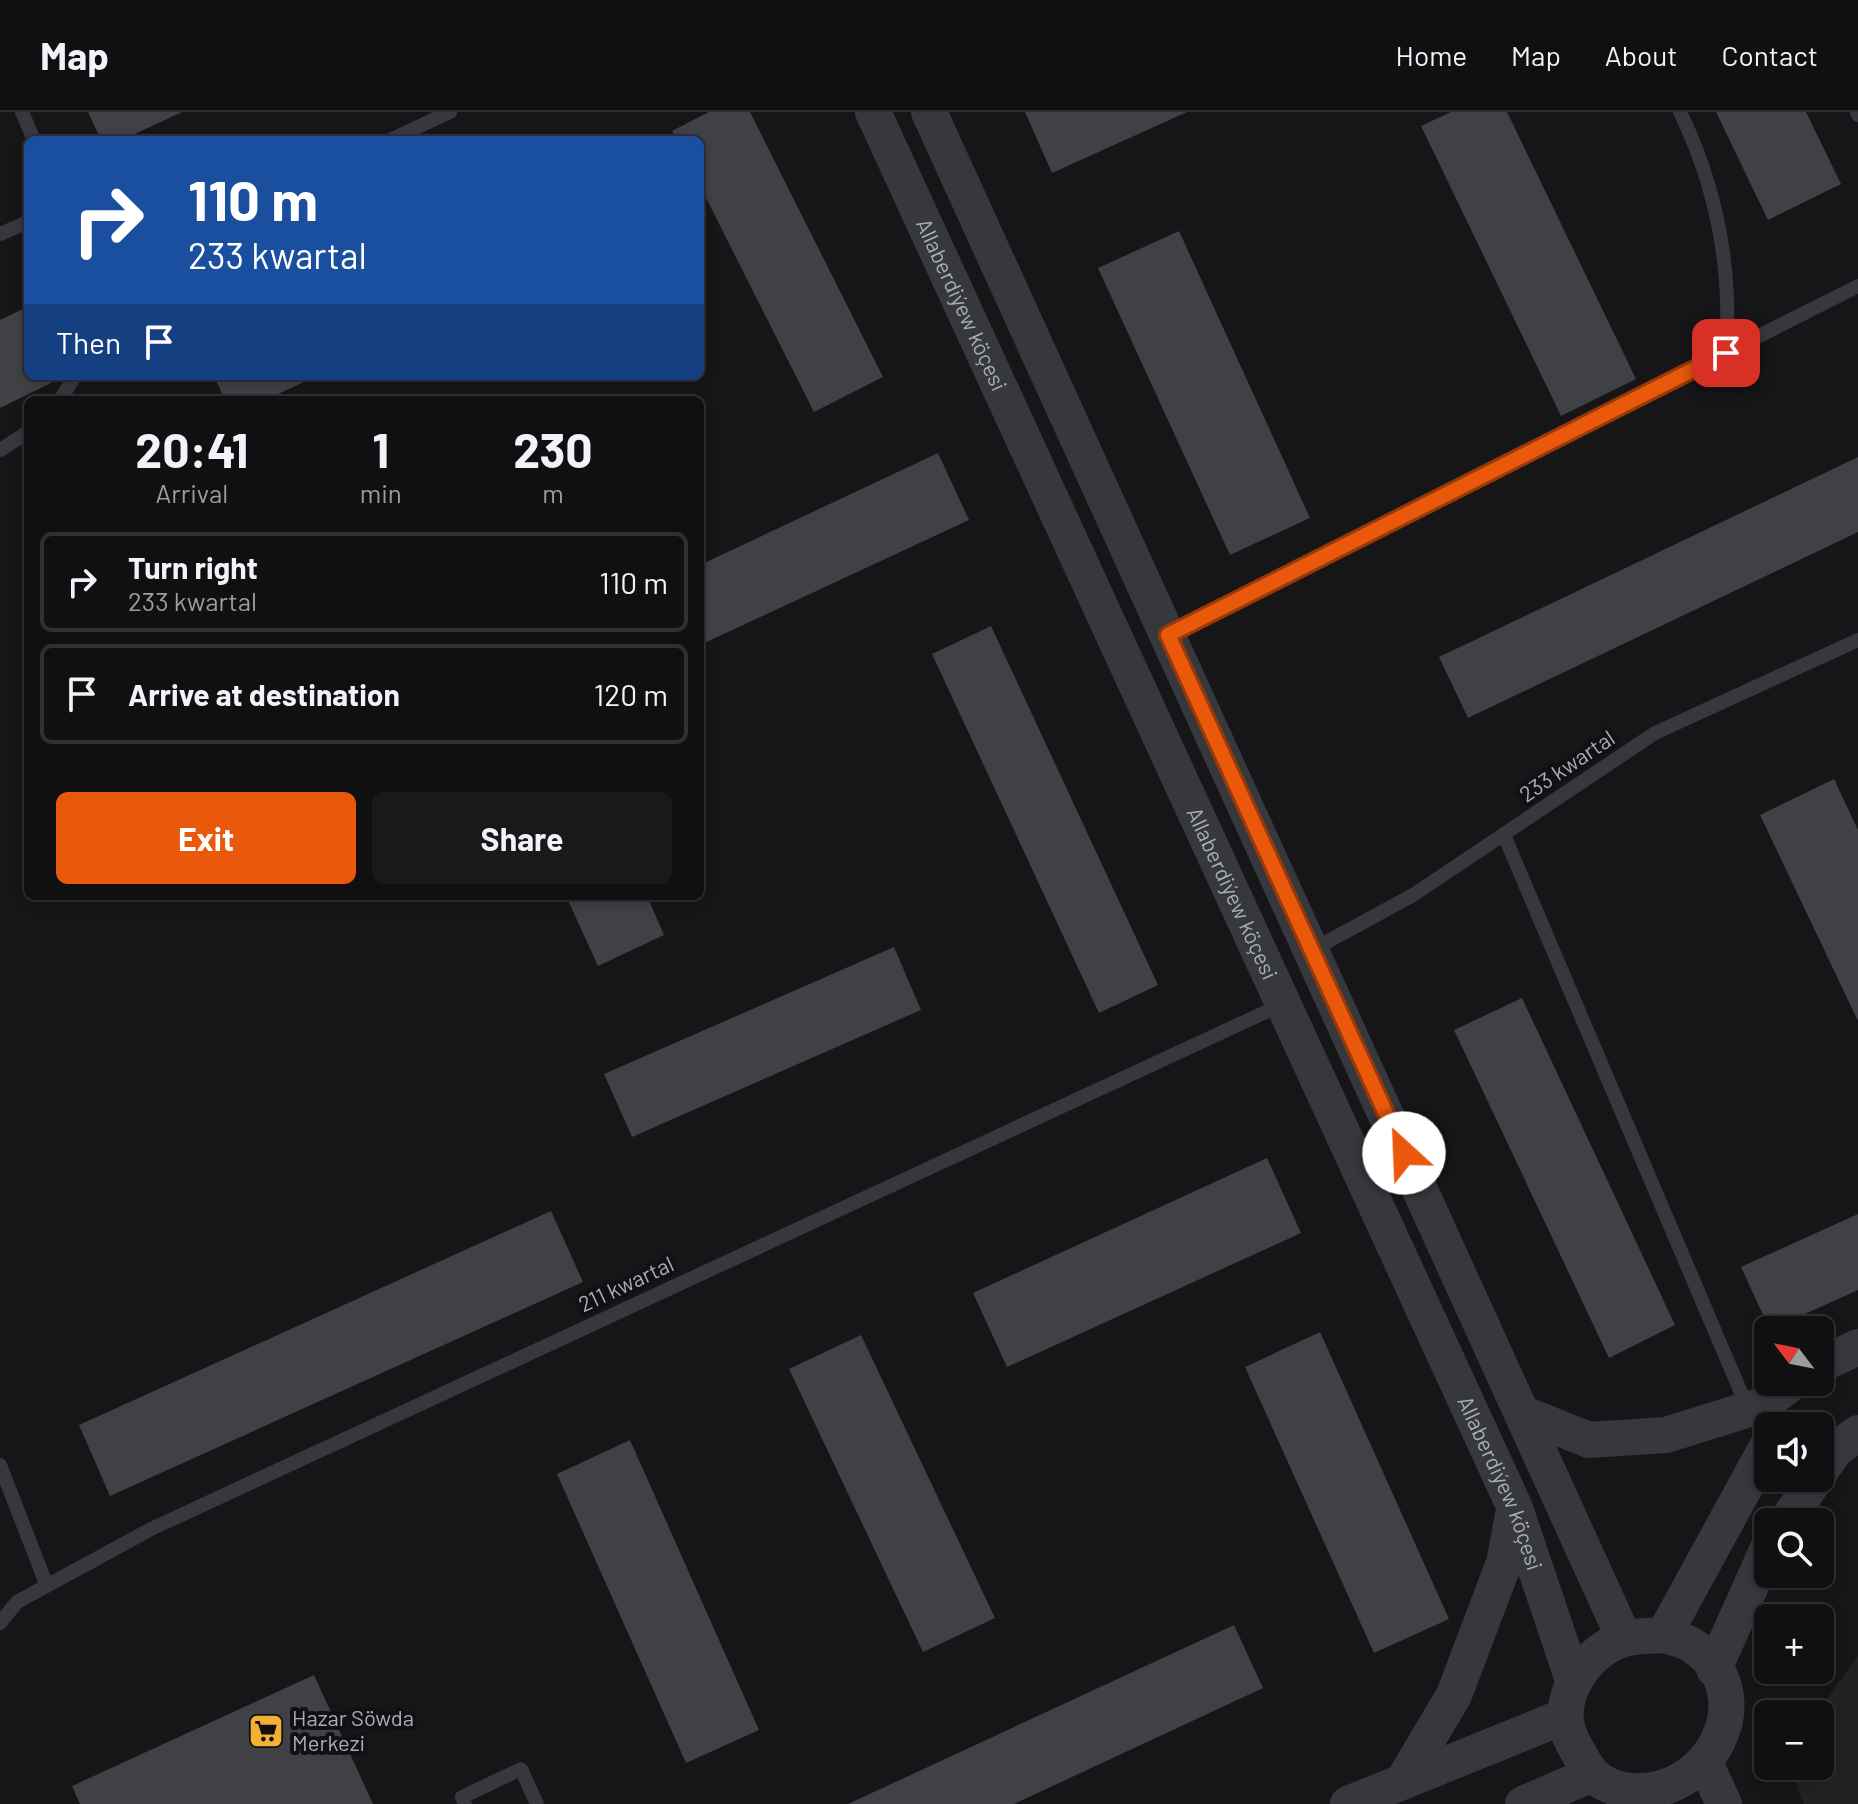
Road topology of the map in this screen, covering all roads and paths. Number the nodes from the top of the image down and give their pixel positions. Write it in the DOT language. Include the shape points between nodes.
graph roads {
  1 [pos="22,112"];
  2 [pos="450,112"];
  3 [pos="873,112"];
  4 [pos="929,112"];
  5 [pos="1680,112"];
  6 [pos="32,136"];
  7 [pos="399,136"];
  8 [pos="24,224"];
  9 [pos="0,234"];
  10 [pos="1858,286"];
  11 [pos="1726,353"];
  12 [pos="24,435"];
  13 [pos="0,450"];
  14 [pos="1168,635"];
  15 [pos="1858,640"];
  16 [pos="1504,835"];
  17 [pos="1312,950"];
  18 [pos="1283,1003"];
  19 [pos="1858,1347"];
  20 [pos="1834,1358"];
  21 [pos="1774,1396"];
  22 [pos="1787,1396"];
  23 [pos="1760,1412"];
  24 [pos="1763,1412"];
  25 [pos="1770,1412"];
  26 [pos="1524,1414"];
  27 [pos="1754,1420"];
  28 [pos="1858,1433"];
  29 [pos="1834,1451"];
  30 [pos="0,1465"];
  31 [pos="1754,1471"];
  32 [pos="1515,1508"];
  33 [pos="1754,1579"];
  34 [pos="47,1586"];
  35 [pos="0,1623"];
  36 [pos="1664,1635"];
  37 [pos="1624,1638"];
  38 [pos="1714,1669"];
  39 [pos="1573,1680"];
  40 [pos="1565,1716"];
  41 [pos="1706,1765"];
  42 [pos="1590,1775"];
  43 [pos="1403,1781"];
  44 [pos="1646,1798"];
  45 [pos="465,1804"];
  46 [pos="537,1804"];
  47 [pos="1348,1804"];
  48 [pos="1523,1804"];
  49 [pos="1724,1804"];
  1 -- 6 [label="lane"];
  2 -- 7 [label="lane"];
  3 -- 18 [label="street, Allaberdiýew köçesi"];
  4 -- 14 [label="street"];
  5 -- 11 [label="lane" via="1697,146 1725,246 1730,303"];
  8 -- 9 [label="lane"];
  10 -- 11 [label="lane"];
  11 -- 14 [label="lane"];
  12 -- 13 [label="lane"];
  14 -- 17 [label="street"];
  15 -- 16 [label="lane, 233 kwartal" via="1655,733"];
  16 -- 17 [label="lane, 233 kwartal" via="1413,895"];
  16 -- 23 [label="lane"];
  17 -- 26 [label="street"];
  18 -- 32 [label="street, Allaberdiýew köçesi"];
  18 -- 34 [label="lane, 211 kwartal" via="151,1529"];
  19 -- 20 [label="street"];
  21 -- 24 [label="street" via="1762,1405"];
  22 -- 25 [label="street"];
  26 -- 27 [label="street" via="1589,1440 1666,1435"];
  26 -- 37 [label="street"];
  28 -- 29 [label="street"];
  30 -- 34 [label="lane"];
  31 -- 36 [label="street"];
  32 -- 39 [label="street, Allaberdiýew köçesi"];
  32 -- 43 [label="street" via="1504,1563 1454,1695"];
  33 -- 38 [label="street"];
  34 -- 35 [label="lane, 211 kwartal" via="17,1602"];
  36 -- 37 [label="street"];
  36 -- 38 [label="street" via="1693,1646"];
  37 -- 39 [label="street" via="1605,1647"];
  38 -- 41 [label="street" via="1727,1703 1723,1736"];
  39 -- 40 [label="street"];
  40 -- 42 [label="street"];
  40 -- 43 [label="street"];
  41 -- 44 [label="street" via="1679,1786"];
  41 -- 49 [label="street"];
  42 -- 44 [label="street"];
  42 -- 48 [label="street"];
  43 -- 47 [label="street"];
  45 -- 46 [label="lane" via="462,1797 521,1769"];
}
